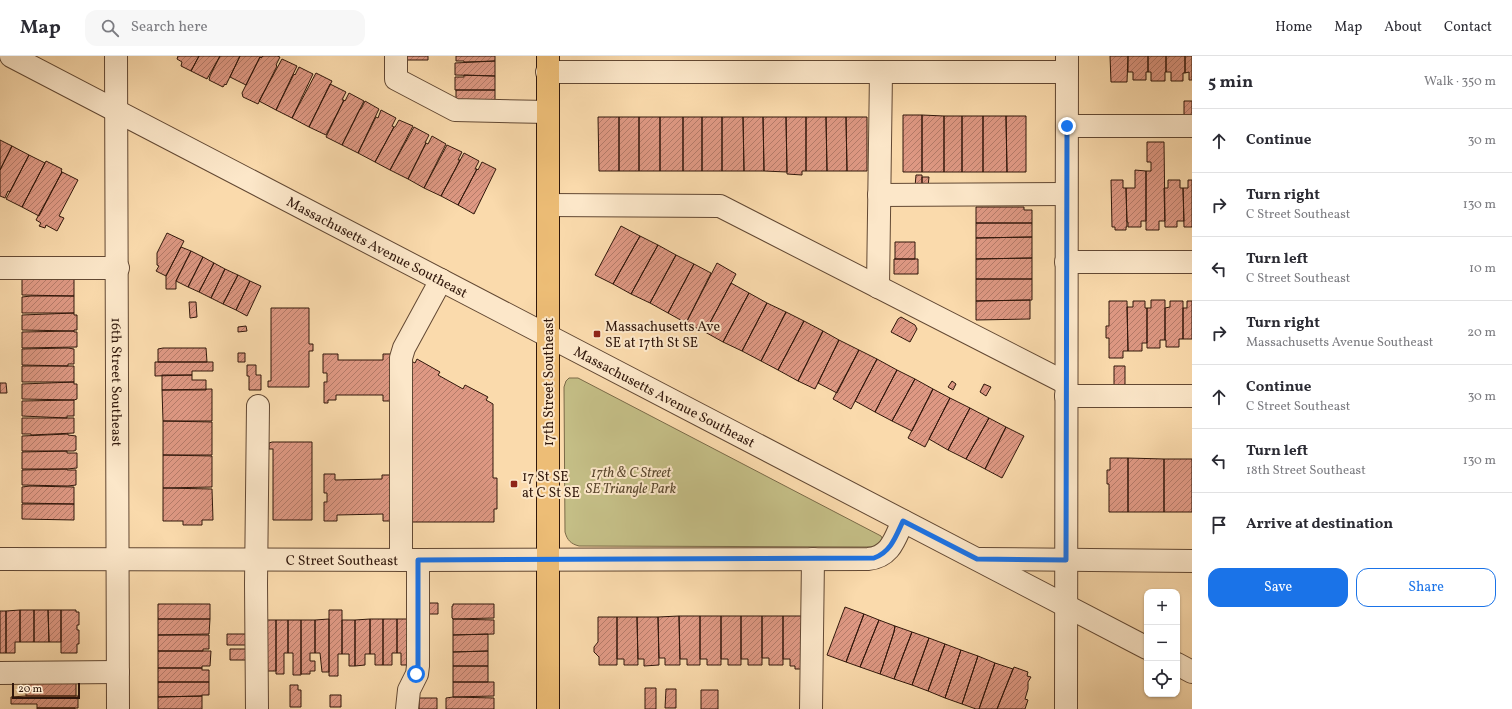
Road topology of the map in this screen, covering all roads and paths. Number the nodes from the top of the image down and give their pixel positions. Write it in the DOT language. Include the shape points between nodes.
graph roads {
  1 [pos="11,56"];
  2 [pos="116,56"];
  3 [pos="396,56"];
  4 [pos="547,64"];
  5 [pos="1067,64"];
  6 [pos="881,72"];
  7 [pos="117,111"];
  8 [pos="548,112"];
  9 [pos="1067,126"];
  10 [pos="1192,126"];
  11 [pos="1066,194"];
  12 [pos="879,195"];
  13 [pos="548,205"];
  14 [pos="1066,262"];
  15 [pos="1192,262"];
  16 [pos="0,268"];
  17 [pos="118,268"];
  18 [pos="441,280"];
  19 [pos="878,287"];
  20 [pos="547,336"];
  21 [pos="1066,390"];
  22 [pos="1192,396"];
  23 [pos="258,406"];
  24 [pos="903,521"];
  25 [pos="0,559"];
  26 [pos="118,559"];
  27 [pos="256,559"];
  28 [pos="812,559"];
  29 [pos="977,559"];
  30 [pos="410,560"];
  31 [pos="548,560"];
  32 [pos="1066,560"];
  33 [pos="1192,561"];
  34 [pos="1066,606"];
  35 [pos="1144,646"];
  36 [pos="1180,666"];
  37 [pos="118,672"];
  38 [pos="1192,672"];
  39 [pos="0,673"];
  40 [pos="118,709"];
  41 [pos="257,709"];
  42 [pos="407,709"];
  43 [pos="548,709"];
  44 [pos="811,709"];
  45 [pos="1066,709"];
  1 -- 7 [label="street, Massachusetts Avenue Southeast"];
  2 -- 7 [label="street, 16th Street Southeast"];
  3 -- 8 [label="street" via="396,79 455,110"];
  4 -- 6 [label="street"];
  4 -- 8 [label="main road, 17th Street Southeast"];
  5 -- 6 [label="street"];
  5 -- 9 [label="street"];
  6 -- 12 [label="street"];
  7 -- 17 [label="street, 16th Street Southeast"];
  7 -- 18 [label="street, Massachusetts Avenue Southeast"];
  8 -- 13 [label="main road, 17th Street Southeast"];
  9 -- 10 [label="street"];
  9 -- 11 [label="street"];
  11 -- 12 [label="street"];
  11 -- 14 [label="street"];
  12 -- 19 [label="street"];
  13 -- 19 [label="street" via="720,206"];
  13 -- 20 [label="main road, 17th Street Southeast"];
  14 -- 15 [label="street"];
  14 -- 21 [label="street"];
  16 -- 17 [label="street"];
  17 -- 26 [label="street, 16th Street Southeast"];
  18 -- 20 [label="street, Massachusetts Avenue Southeast"];
  18 -- 30 [label="street" via="401,358"];
  19 -- 21 [label="street"];
  20 -- 24 [label="street, Massachusetts Avenue Southeast"];
  20 -- 31 [label="main road, 17th Street Southeast"];
  21 -- 22 [label="street"];
  21 -- 32 [label="street"];
  23 -- 27 [label="street"];
  24 -- 28 [label="street, C Street Southeast" via="890,547 881,556 868,559"];
  24 -- 29 [label="street, Massachusetts Avenue Southeast"];
  25 -- 26 [label="street, C Street Southeast"];
  26 -- 27 [label="street, C Street Southeast"];
  26 -- 37 [label="street, 16th Street Southeast"];
  27 -- 30 [label="street, C Street Southeast"];
  27 -- 41 [label="street"];
  28 -- 31 [label="street, C Street Southeast"];
  28 -- 44 [label="street"];
  29 -- 32 [label="street"];
  29 -- 34 [label="street, Massachusetts Avenue Southeast"];
  30 -- 31 [label="street, C Street Southeast"];
  30 -- 42 [label="street" via="418,666 409,690"];
  31 -- 43 [label="main road, 17th Street Southeast"];
  32 -- 33 [label="street"];
  32 -- 34 [label="street"];
  34 -- 35 [label="street, Massachusetts Avenue Southeast"];
  34 -- 45 [label="street"];
  36 -- 38 [label="street"];
  37 -- 39 [label="street"];
  37 -- 40 [label="street, 16th Street Southeast"];
}
